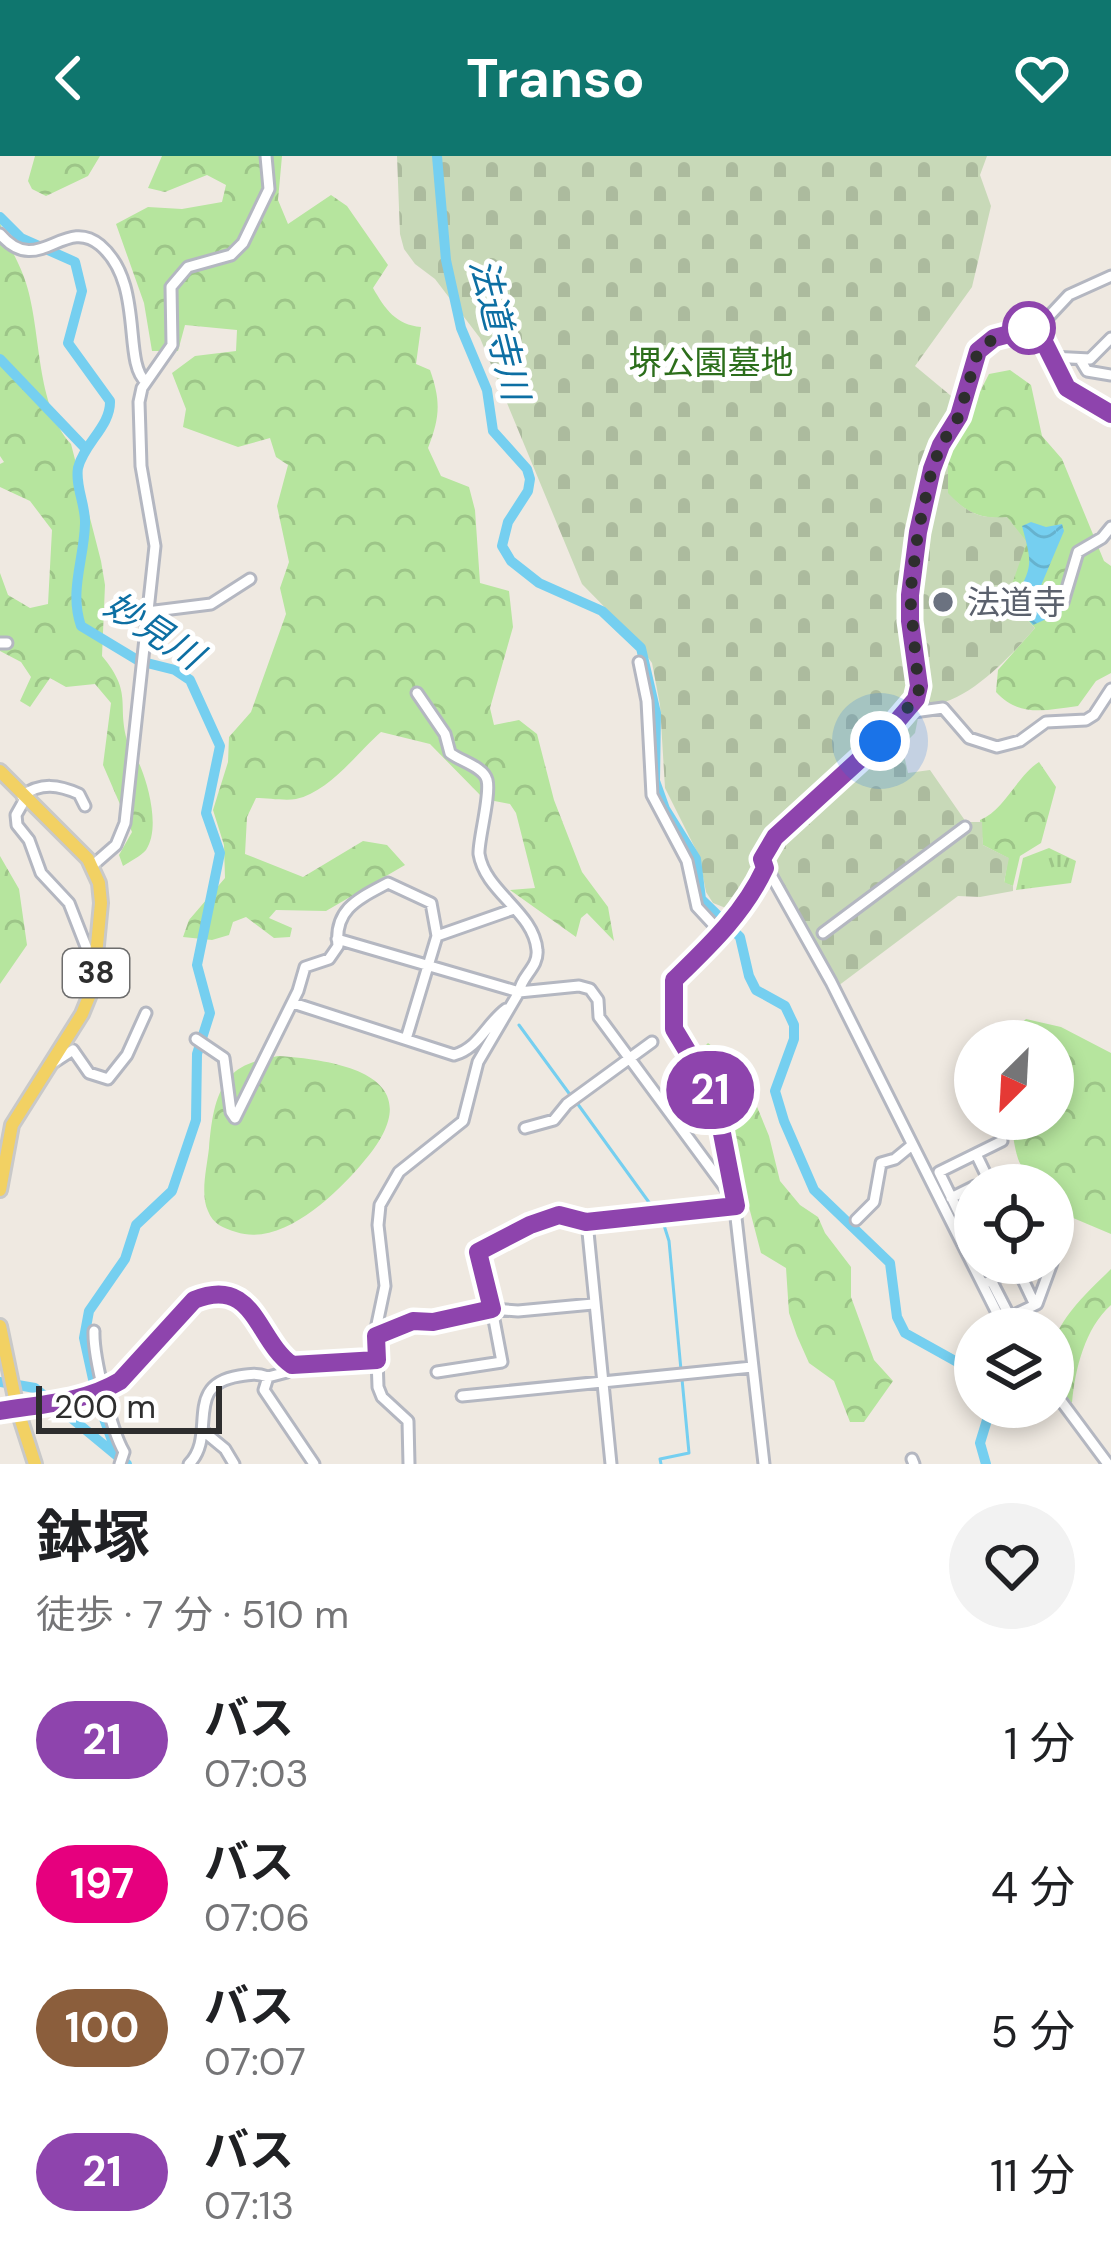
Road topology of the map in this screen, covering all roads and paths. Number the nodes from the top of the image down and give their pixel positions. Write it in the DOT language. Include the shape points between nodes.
graph roads {
  1 [pos="266,156"];
  2 [pos="0,234"];
  3 [pos="1111,276"];
  4 [pos="1032,328"];
  5 [pos="1111,338"];
  6 [pos="1051,357"];
  7 [pos="1080,360"];
  8 [pos="1111,379"];
  9 [pos="146,382"];
  10 [pos="1111,414"];
  11 [pos="1111,527"];
  12 [pos="250,579"];
  13 [pos="1063,602"];
  14 [pos="147,611"];
  15 [pos="639,662"];
  16 [pos="1111,689"];
  17 [pos="417,693"];
  18 [pos="906,713"];
  19 [pos="0,771"];
  20 [pos="23,798"];
  21 [pos="86,806"];
  22 [pos="15,816"];
  23 [pos="0,821"];
  24 [pos="965,827"];
  25 [pos="92,866"];
  26 [pos="765,868"];
  27 [pos="514,909"];
  28 [pos="723,933"];
  29 [pos="823,933"];
  30 [pos="437,936"];
  31 [pos="337,939"];
  32 [pos="429,965"];
  33 [pos="96,971"];
  34 [pos="519,992"];
  35 [pos="292,1003"];
  36 [pos="511,1006"];
  37 [pos="146,1013"];
  38 [pos="196,1039"];
  39 [pos="406,1039"];
  40 [pos="652,1042"];
  41 [pos="629,1058"];
  42 [pos="49,1066"];
  43 [pos="525,1128"];
  44 [pos="1002,1141"];
  45 [pos="911,1144"];
  46 [pos="976,1154"];
  47 [pos="978,1164"];
  48 [pos="0,1190"];
  49 [pos="954,1197"];
  50 [pos="951,1198"];
  51 [pos="735,1203"];
  52 [pos="954,1204"];
  53 [pos="954,1210"];
  54 [pos="856,1220"];
  55 [pos="586,1222"];
  56 [pos="990,1284"];
  57 [pos="1028,1284"];
  58 [pos="1043,1284"];
  59 [pos="593,1304"];
  60 [pos="1035,1305"];
  61 [pos="492,1309"];
  62 [pos="0,1326"];
  63 [pos="94,1331"];
  64 [pos="376,1336"];
  65 [pos="377,1360"];
  66 [pos="292,1365"];
  67 [pos="752,1367"];
  68 [pos="436,1372"];
  69 [pos="268,1377"];
  70 [pos="603,1384"];
  71 [pos="106,1389"];
  72 [pos="462,1396"];
  73 [pos="17,1408"];
  74 [pos="0,1411"];
  75 [pos="1074,1418"];
  76 [pos="202,1430"];
  77 [pos="35,1464"];
  78 [pos="120,1464"];
  79 [pos="189,1464"];
  80 [pos="234,1464"];
  81 [pos="314,1464"];
  82 [pos="409,1464"];
  83 [pos="611,1464"];
  84 [pos="764,1464"];
  85 [pos="1108,1464"];
  1 -- 9 [label="street" via="269,189 243,243 231,255 188,267 170,287 172,345"];
  2 -- 9 [label="street" via="24,252 80,237 106,250 130,298 134,368"];
  3 -- 4 [label="street" via="1069,295"];
  4 -- 6 [label="street"];
  4 -- 18 [label="street" via="978,351 932,469 910,595 919,694"];
  5 -- 7 [label="street"];
  6 -- 7 [label="street"];
  6 -- 10 [label="street" via="1067,388"];
  7 -- 8 [label="street"];
  9 -- 14 [label="street" via="141,466 155,546"];
  11 -- 13 [label="street" via="1078,552"];
  12 -- 14 [label="street" via="211,604"];
  14 -- 25 [label="street" via="123,831"];
  15 -- 28 [label="street" via="652,795 687,861 697,908"];
  16 -- 18 [label="street" via="1086,720 1046,722 997,746 969,738 943,708"];
  17 -- 27 [label="street" via="450,753 489,782 479,853"];
  18 -- 26 [label="street" via="775,837"];
  19 -- 20 [label="main road"];
  20 -- 21 [label="street" via="53,786 79,794"];
  20 -- 22 [label="street"];
  20 -- 25 [label="main road"];
  22 -- 23 [label="street"];
  22 -- 33 [label="street" via="38,868 69,903"];
  24 -- 29 [label="street"];
  25 -- 33 [label="main road, 38" via="101,903"];
  26 -- 28 [label="street"];
  26 -- 45 [label="street"];
  27 -- 30 [label="street"];
  27 -- 34 [label="street" via="538,947"];
  28 -- 51 [label="street" via="674,980 673,1013 679,1042 715,1097"];
  30 -- 31 [label="street" via="431,903 388,884 349,904"];
  30 -- 32 [label="street"];
  31 -- 32 [label="street"];
  31 -- 35 [label="street" via="329,959 305,967"];
  32 -- 34 [label="street"];
  32 -- 39 [label="street"];
  33 -- 42 [label="main road, 38" via="82,1014"];
  34 -- 36 [label="street"];
  34 -- 41 [label="street" via="590,989"];
  35 -- 38 [label="street" via="235,1118 224,1058"];
  35 -- 39 [label="street"];
  36 -- 39 [label="street" via="476,1044 454,1055"];
  36 -- 64 [label="street" via="478,1062 463,1120 399,1172 380,1205 385,1286"];
  37 -- 42 [label="street" via="108,1079 88,1073 73,1051"];
  40 -- 41 [label="street"];
  41 -- 43 [label="street" via="554,1120"];
  41 -- 51 [label="street"];
  42 -- 48 [label="main road, 38" via="12,1124"];
  44 -- 46 [label="street"];
  45 -- 53 [label="street"];
  45 -- 54 [label="street" via="881,1163 874,1202"];
  46 -- 47 [label="street"];
  46 -- 50 [label="street" via="940,1172"];
  49 -- 50 [label="street"];
  50 -- 52 [label="street"];
  51 -- 55 [label="street"];
  51 -- 67 [label="street"];
  55 -- 59 [label="street"];
  55 -- 61 [label="street" via="559,1215 484,1246 478,1252"];
  56 -- 60 [label="street" via="1010,1317"];
  57 -- 60 [label="street"];
  58 -- 60 [label="street"];
  59 -- 61 [label="street"];
  59 -- 70 [label="street"];
  61 -- 64 [label="street" via="413,1321"];
  61 -- 68 [label="street" via="502,1362"];
  62 -- 73 [label="main road"];
  63 -- 71 [label="street"];
  64 -- 65 [label="street"];
  65 -- 66 [label="street"];
  65 -- 82 [label="street" via="382,1397 408,1421"];
  66 -- 69 [label="street"];
  66 -- 71 [label="street" via="246,1304 205,1296"];
  67 -- 70 [label="street"];
  67 -- 84 [label="street"];
  69 -- 76 [label="street" via="220,1379 202,1404"];
  69 -- 81 [label="street" via="266,1395"];
  70 -- 72 [label="street"];
  70 -- 83 [label="street"];
  71 -- 73 [label="street"];
  71 -- 78 [label="street" via="124,1452"];
  73 -- 74 [label="street"];
  73 -- 77 [label="main road"];
  75 -- 85 [label="street"];
  76 -- 79 [label="street"];
  76 -- 80 [label="street"];
}
